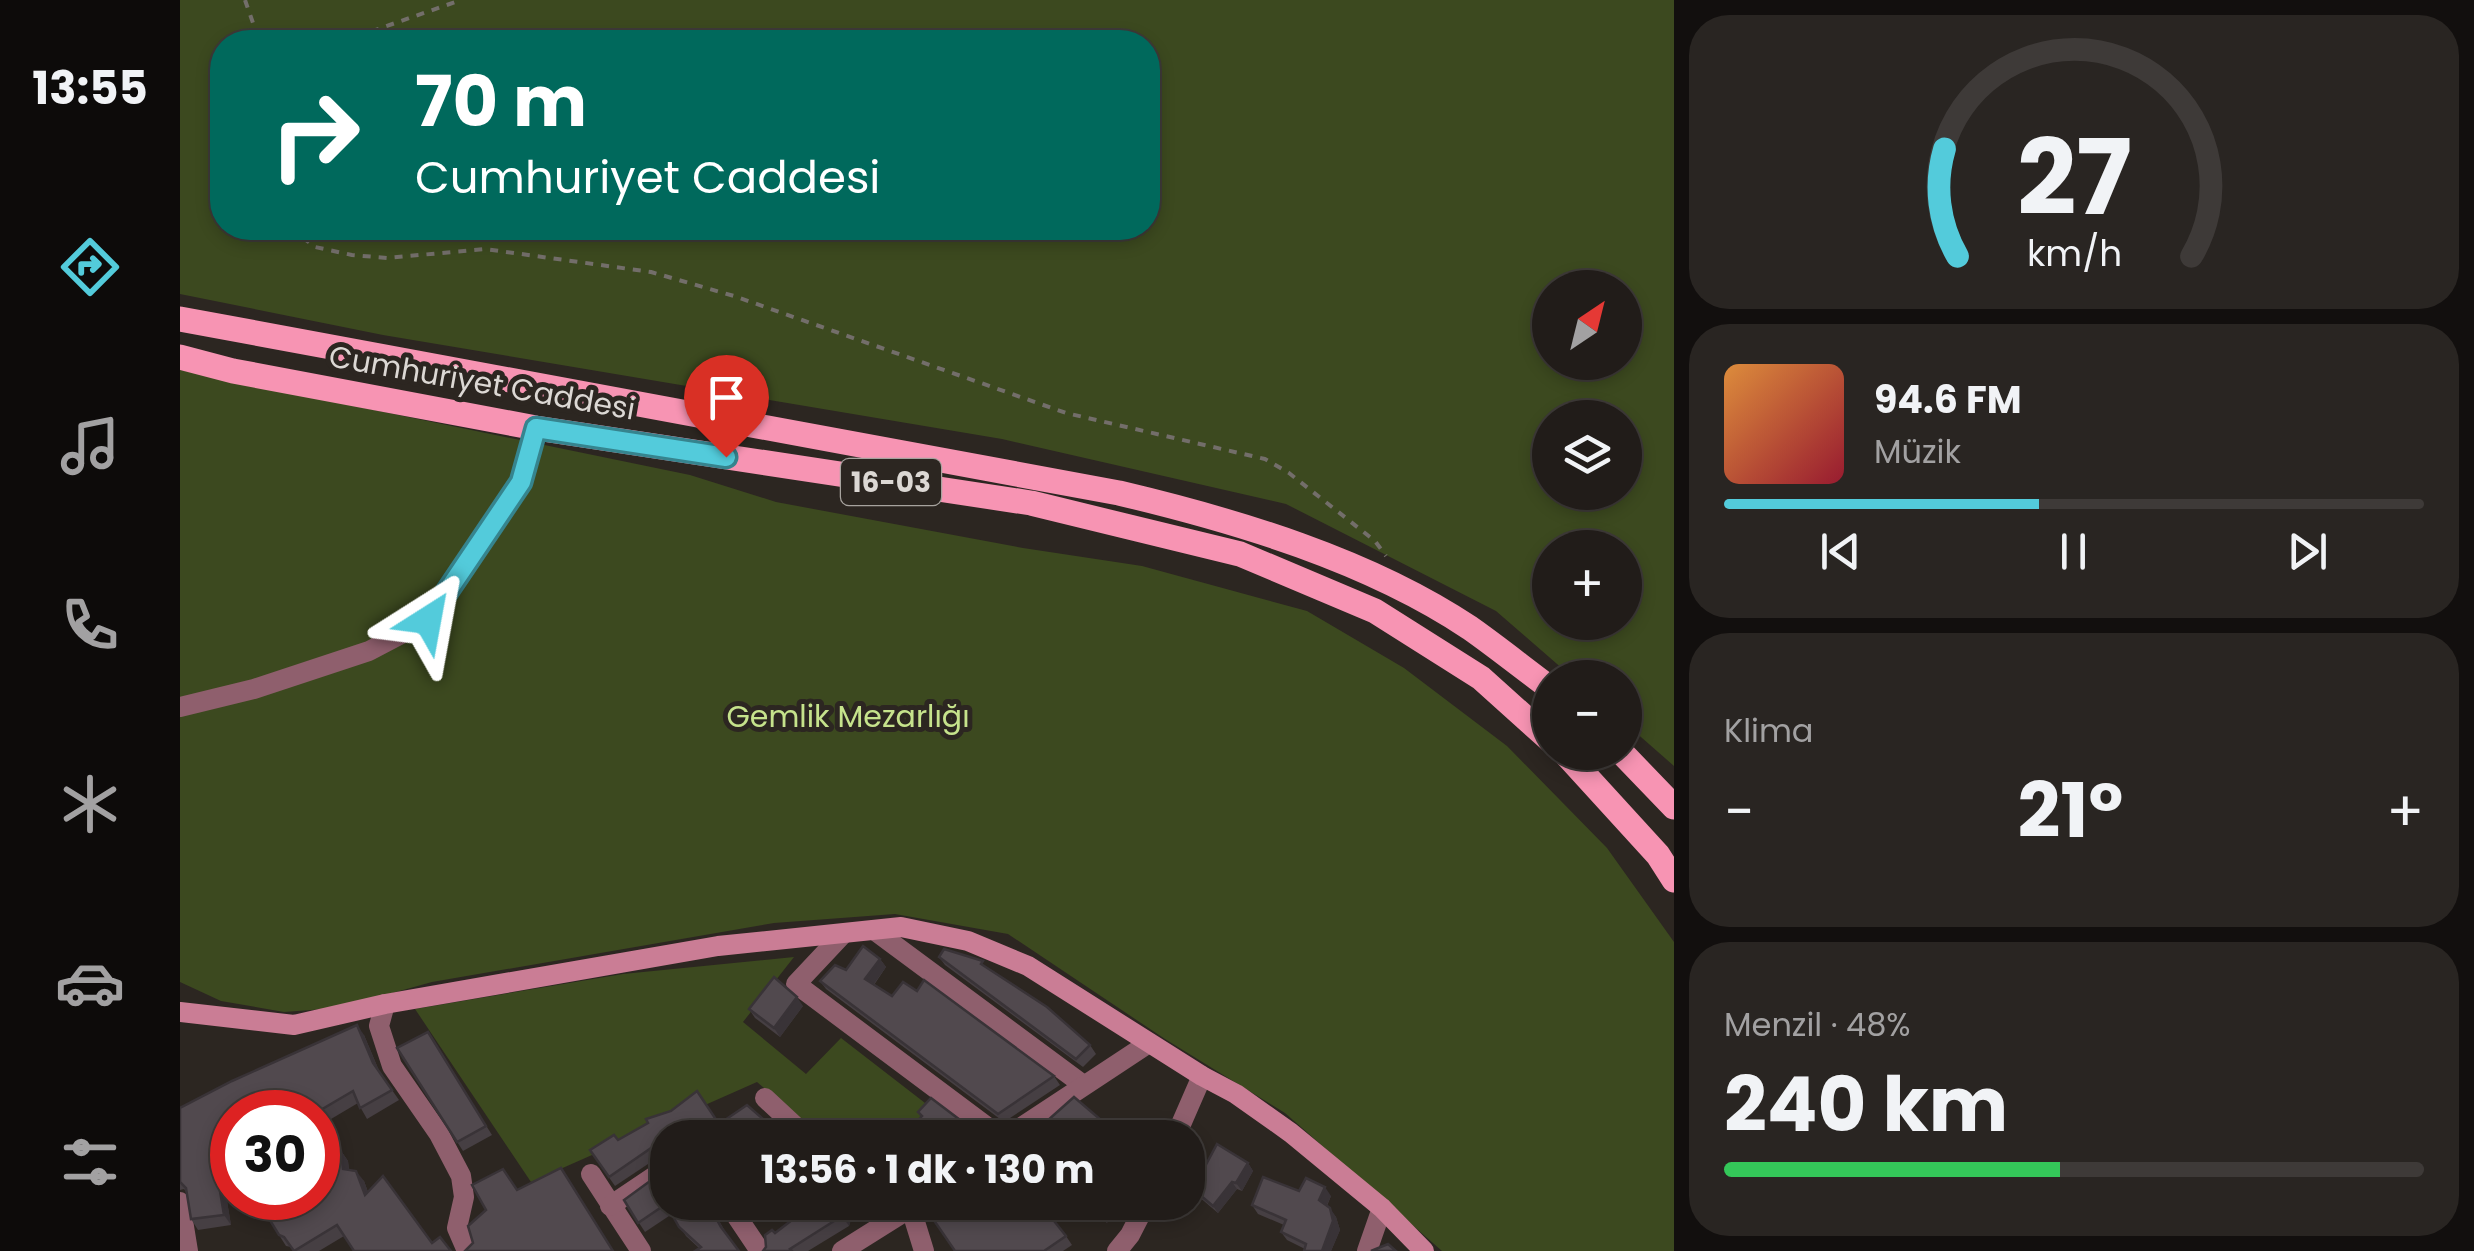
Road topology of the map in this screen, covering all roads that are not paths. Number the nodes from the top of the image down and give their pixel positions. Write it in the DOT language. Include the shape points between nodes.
graph roads {
  1 [pos="180,319"];
  2 [pos="180,358"];
  3 [pos="536,428"];
  4 [pos="1532,675"];
  5 [pos="180,707"];
  6 [pos="1532,724"];
  7 [pos="1580,770"];
  8 [pos="1638,770"];
  9 [pos="1674,807"];
  10 [pos="1674,880"];
  11 [pos="874,930"];
  12 [pos="842,934"];
  13 [pos="385,1004"];
  14 [pos="180,1012"];
  15 [pos="1150,1043"];
  16 [pos="1202,1076"];
  17 [pos="1082,1084"];
  18 [pos="765,1098"];
  19 [pos="789,1120"];
  20 [pos="980,1120"];
  21 [pos="1030,1120"];
  22 [pos="1184,1120"];
  23 [pos="590,1174"];
  24 [pos="650,1179"];
  25 [pos="180,1202"];
  26 [pos="610,1206"];
  27 [pos="1382,1208"];
  28 [pos="738,1220"];
  29 [pos="892,1220"];
  30 [pos="912,1220"];
  31 [pos="1139,1220"];
  32 [pos="182,1226"];
  33 [pos="188,1251"];
  34 [pos="467,1251"];
  35 [pos="641,1251"];
  36 [pos="760,1251"];
  37 [pos="842,1251"];
  38 [pos="924,1251"];
  39 [pos="1117,1251"];
  40 [pos="1367,1251"];
  41 [pos="1424,1251"];
  1 -- 4 [label="main road, Cumhuriyet Caddesi / 16-03" via="1212,515 1369,573 1468,627"];
  2 -- 3 [label="main road, Cumhuriyet Caddesi / 16-03"];
  3 -- 5 [label="street" via="521,482 428,620 369,650"];
  3 -- 6 [label="main road, Cumhuriyet Caddesi / 16-03" via="1031,503 1240,554 1375,611 1480,678"];
  7 -- 10 [label="main road"];
  8 -- 9 [label="main road"];
  11 -- 12 [label="street"];
  11 -- 15 [label="street" via="900,927 968,941 1028,966"];
  11 -- 17 [label="street"];
  12 -- 13 [label="street" via="718,946"];
  12 -- 20 [label="street" via="796,984"];
  13 -- 14 [label="street" via="294,1025"];
  13 -- 34 [label="street" via="379,1026 392,1066 460,1176 464,1197 457,1228"];
  15 -- 16 [label="street"];
  15 -- 17 [label="street"];
  16 -- 22 [label="street"];
  16 -- 27 [label="street" via="1291,1133"];
  17 -- 21 [label="street"];
  18 -- 19 [label="street"];
  23 -- 26 [label="street"];
  24 -- 26 [label="street"];
  25 -- 32 [label="street"];
  26 -- 35 [label="street"];
  27 -- 40 [label="street"];
  27 -- 41 [label="street"];
  28 -- 36 [label="street"];
  29 -- 37 [label="street"];
  30 -- 38 [label="street"];
  31 -- 39 [label="street"];
  32 -- 33 [label="street"];
}
